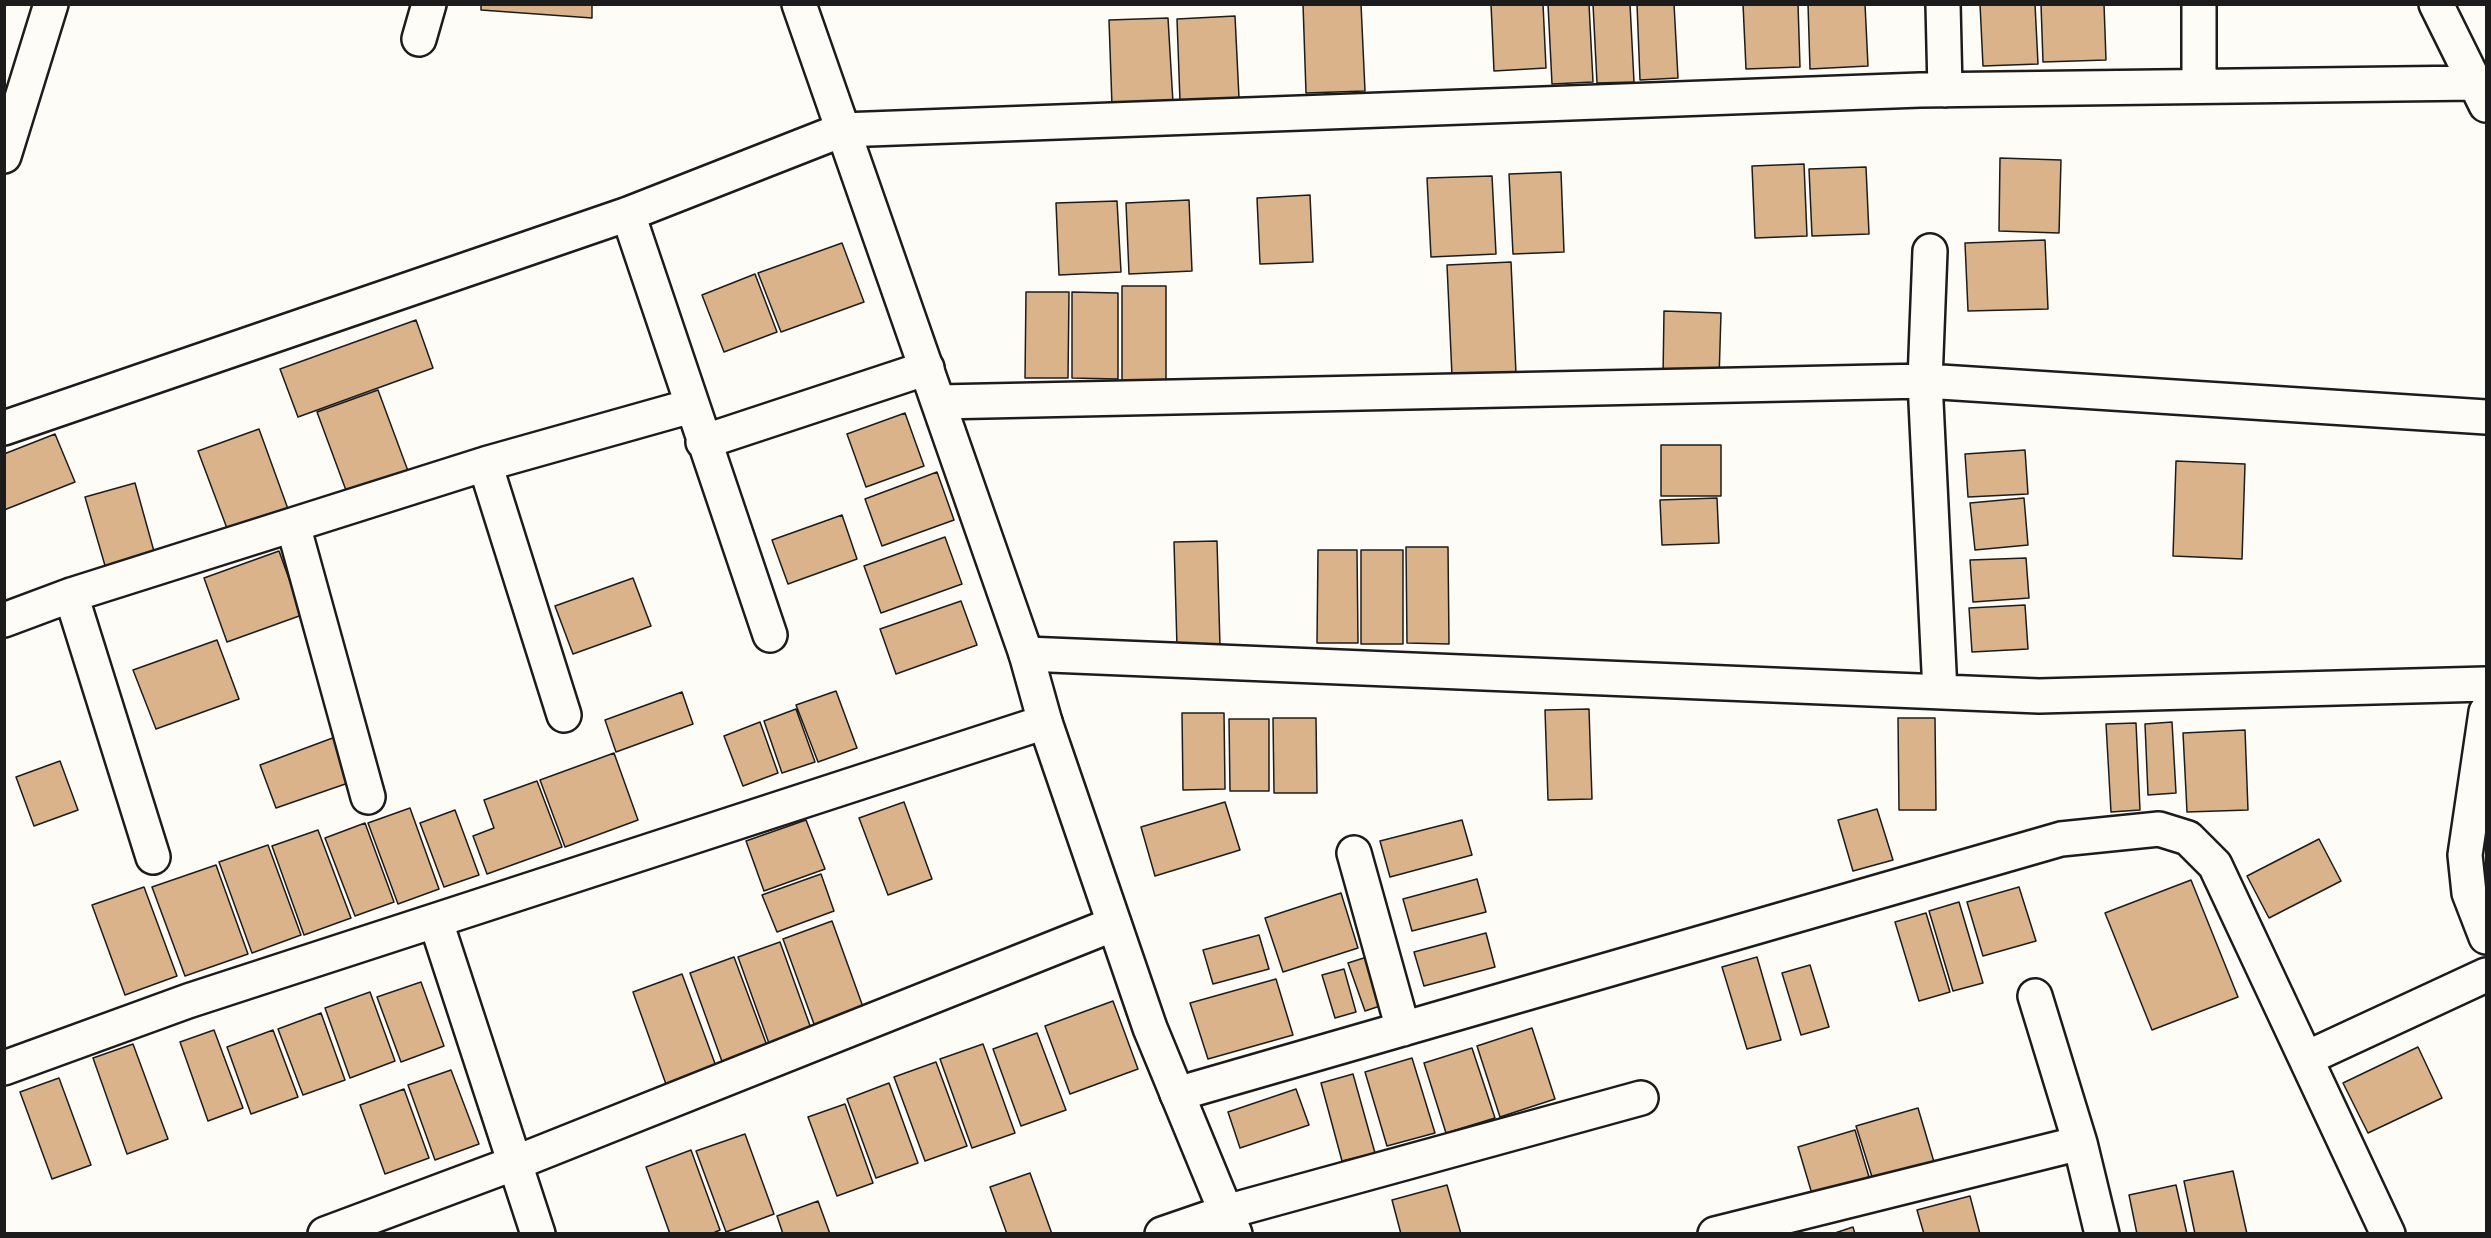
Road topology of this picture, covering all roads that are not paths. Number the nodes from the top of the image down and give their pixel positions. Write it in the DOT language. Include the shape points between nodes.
graph roads {
  1 [pos="51,4"];
  2 [pos="429,4"];
  3 [pos="799,4"];
  4 [pos="1942,4"];
  5 [pos="2199,4"];
  6 [pos="2436,4"];
  7 [pos="419,39"];
  8 [pos="2199,86"];
  9 [pos="1945,90"];
  10 [pos="2481,94"];
  11 [pos="842,130"];
  12 [pos="4,156"];
  13 [pos="628,214"];
  14 [pos="1930,251"];
  15 [pos="927,368"];
  16 [pos="1925,381"];
  17 [pos="939,402"];
  18 [pos="691,406"];
  19 [pos="2487,417"];
  20 [pos="4,428"];
  21 [pos="703,442"];
  22 [pos="484,464"];
  23 [pos="293,525"];
  24 [pos="71,595"];
  25 [pos="4,620"];
  26 [pos="770,635"];
  27 [pos="1026,654"];
  28 [pos="2487,684"];
  29 [pos="1940,692"];
  30 [pos="2487,712"];
  31 [pos="564,715"];
  32 [pos="1045,722"];
  33 [pos="368,797"];
  34 [pos="1354,854"];
  35 [pos="153,857"];
  36 [pos="436,922"];
  37 [pos="1114,924"];
  38 [pos="2487,937"];
  39 [pos="2487,975"];
  40 [pos="2036,996"];
  41 [pos="1403,1029"];
  42 [pos="2307,1058"];
  43 [pos="4,1068"];
  44 [pos="1177,1094"];
  45 [pos="1641,1098"];
  46 [pos="2080,1143"];
  47 [pos="515,1163"];
  48 [pos="1231,1223"];
  49 [pos="326,1233"];
  50 [pos="538,1233"];
  51 [pos="1162,1233"];
  52 [pos="1715,1233"];
  53 [pos="2102,1233"];
  54 [pos="2388,1233"];
  1 -- 12 [label="street"];
  2 -- 7 [label="street"];
  3 -- 11 [label="street"];
  4 -- 9 [label="street"];
  5 -- 8 [label="street"];
  6 -- 10 [label="street"];
  8 -- 9 [label="street"];
  8 -- 10 [label="street"];
  9 -- 11 [label="street"];
  11 -- 13 [label="street"];
  11 -- 15 [label="street"];
  13 -- 18 [label="street"];
  13 -- 20 [label="street"];
  14 -- 16 [label="street"];
  15 -- 17 [label="street"];
  15 -- 21 [label="street"];
  16 -- 17 [label="street"];
  16 -- 19 [label="street"];
  16 -- 29 [label="street"];
  17 -- 27 [label="street"];
  18 -- 21 [label="street"];
  18 -- 22 [label="street"];
  21 -- 26 [label="street"];
  22 -- 23 [label="street"];
  22 -- 31 [label="street"];
  23 -- 24 [label="street"];
  23 -- 33 [label="street"];
  24 -- 25 [label="street"];
  24 -- 35 [label="street"];
  27 -- 29 [label="street"];
  27 -- 32 [label="street"];
  28 -- 29 [label="street" via="2039,696"];
  30 -- 38 [label="street" via="2465,865 2469,893"];
  32 -- 36 [label="street"];
  32 -- 37 [label="street"];
  34 -- 41 [label="street"];
  36 -- 43 [label="street" via="188,1001"];
  36 -- 47 [label="street"];
  37 -- 44 [label="street"];
  37 -- 47 [label="street"];
  39 -- 42 [label="street"];
  40 -- 46 [label="street"];
  41 -- 42 [label="street" via="2061,838 2159,829 2188,838 2215,865"];
  41 -- 44 [label="street"];
  42 -- 54 [label="street"];
  44 -- 48 [label="street"];
  45 -- 48 [label="street"];
  46 -- 52 [label="street"];
  46 -- 53 [label="street"];
  47 -- 49 [label="street"];
  47 -- 50 [label="street"];
  48 -- 51 [label="street"];
}
